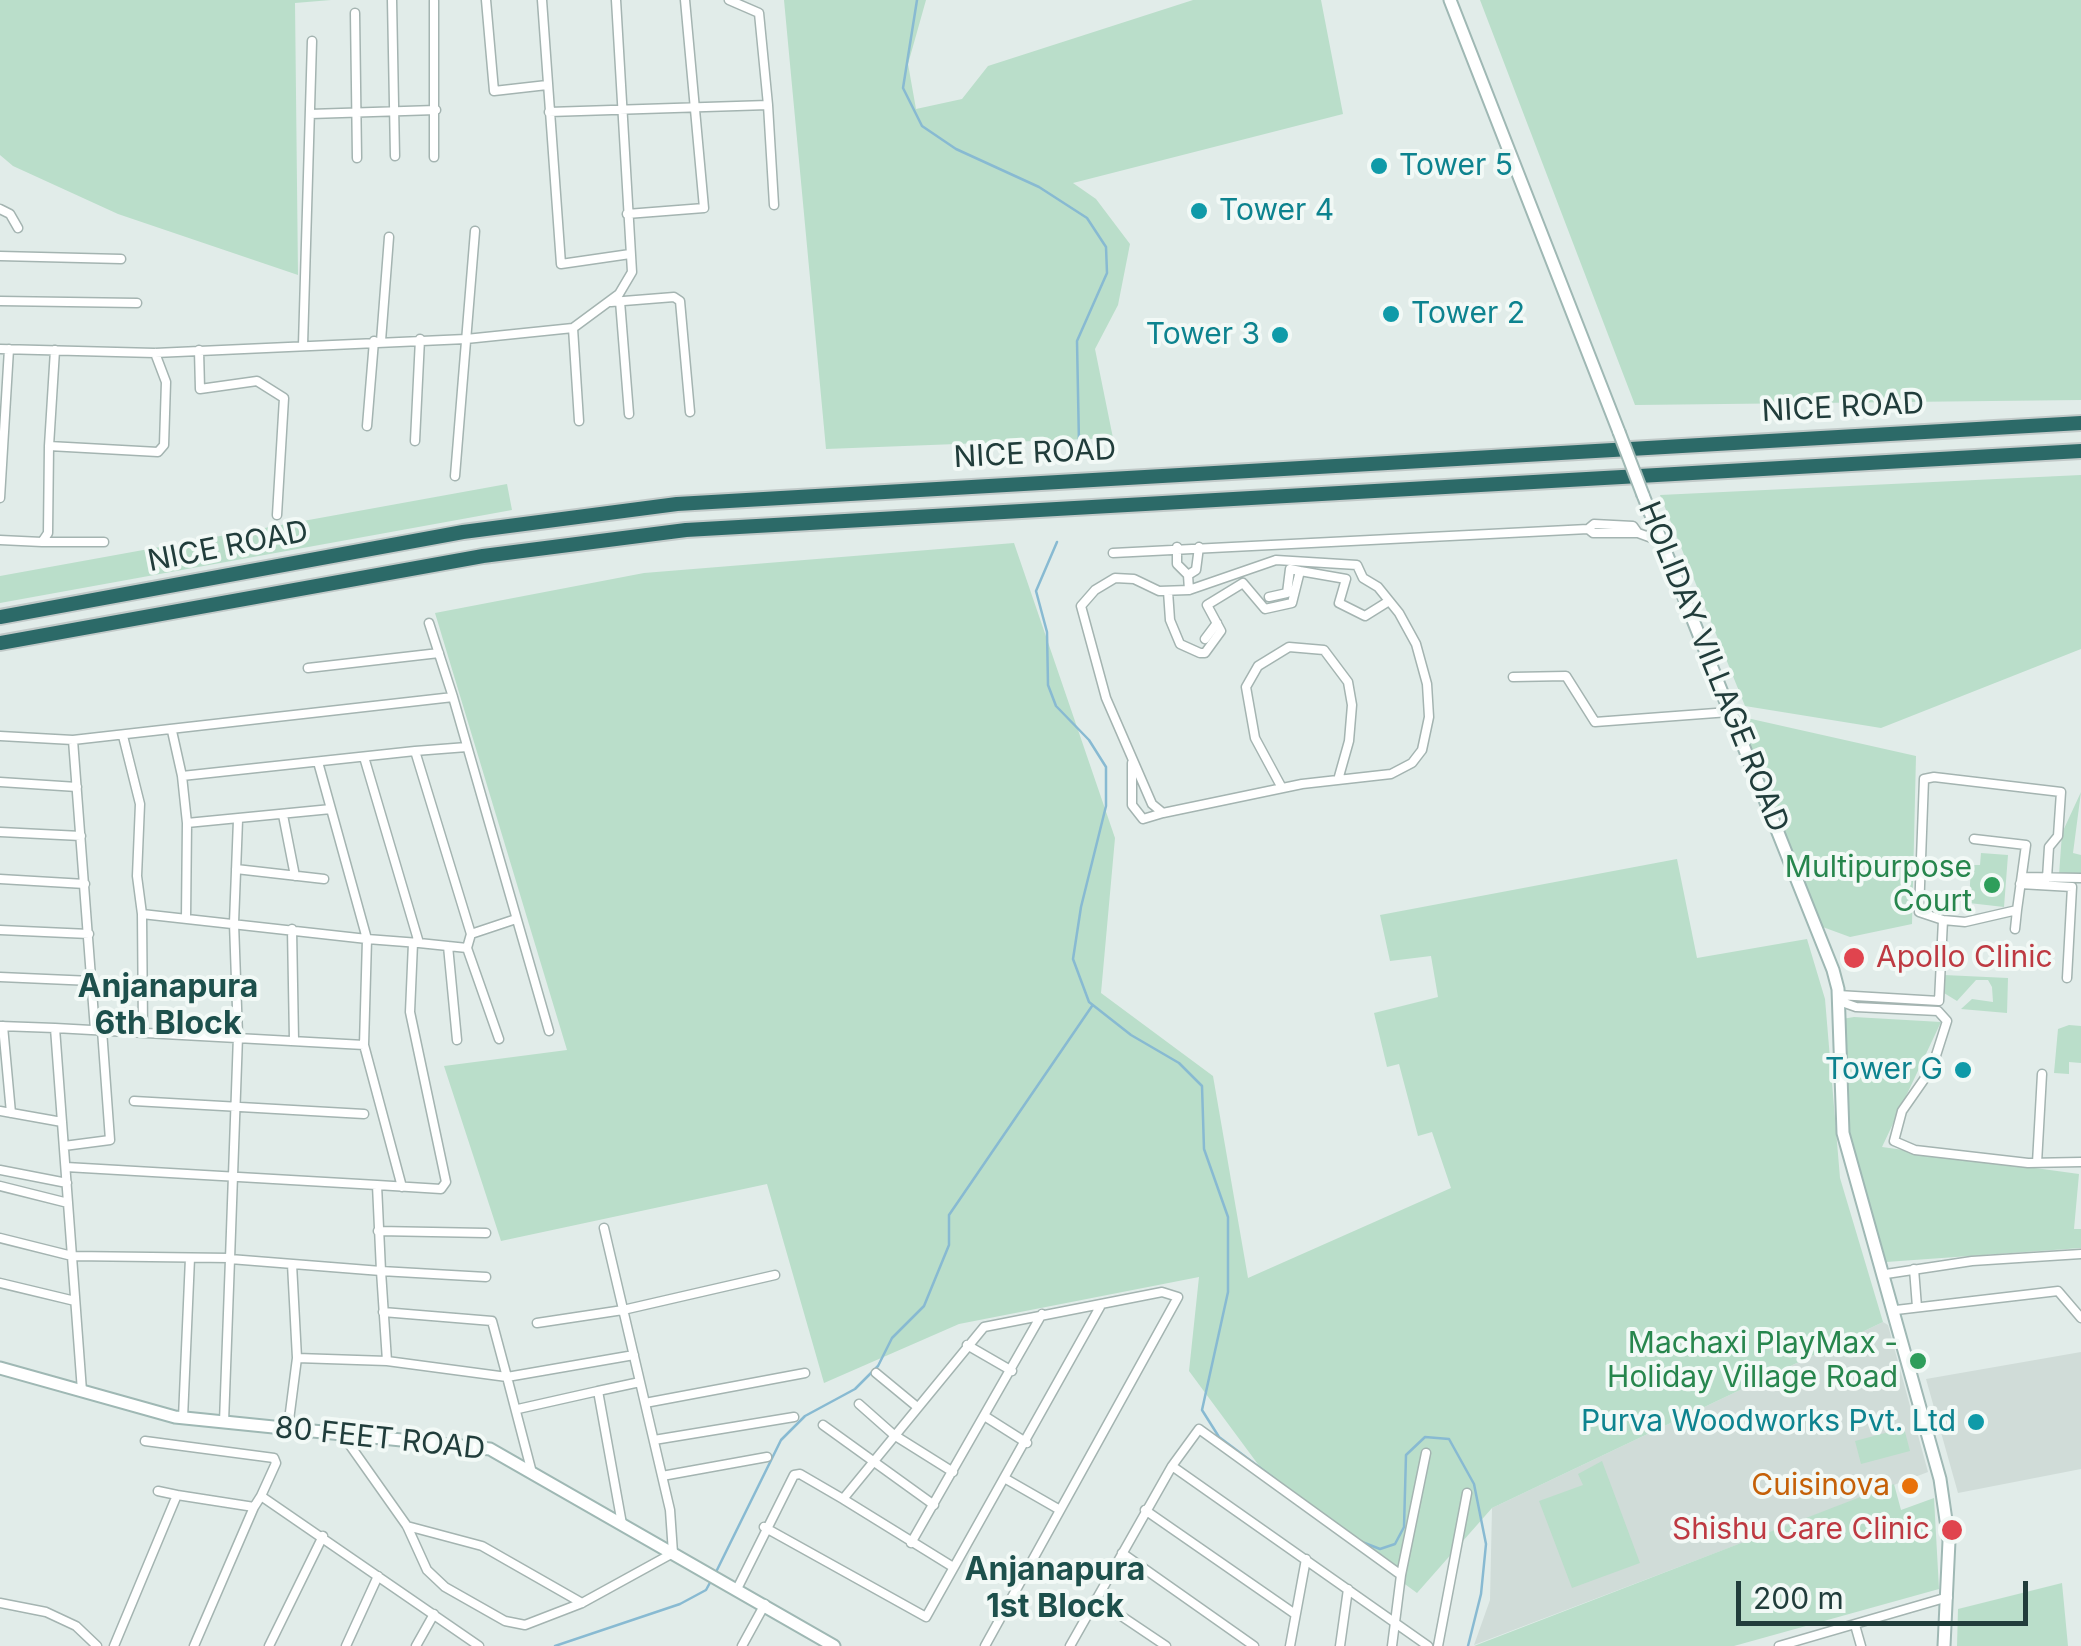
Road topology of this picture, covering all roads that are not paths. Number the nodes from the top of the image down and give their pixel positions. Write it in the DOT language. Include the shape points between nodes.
graph roads {
  1 [pos="392,0"];
  2 [pos="486,0"];
  3 [pos="542,0"];
  4 [pos="616,0"];
  5 [pos="685,0"];
  6 [pos="729,0"];
  7 [pos="1450,0"];
  8 [pos="434,1"];
  9 [pos="355,13"];
  10 [pos="312,42"];
  11 [pos="547,85"];
  12 [pos="768,106"];
  13 [pos="695,108"];
  14 [pos="620,109"];
  15 [pos="436,110"];
  16 [pos="394,111"];
  17 [pos="357,112"];
  18 [pos="549,112"];
  19 [pos="310,114"];
  20 [pos="396,156"];
  21 [pos="434,157"];
  22 [pos="357,158"];
  23 [pos="774,205"];
  24 [pos="0,210"];
  25 [pos="627,214"];
  26 [pos="18,228"];
  27 [pos="475,231"];
  28 [pos="389,237"];
  29 [pos="630,254"];
  30 [pos="0,256"];
  31 [pos="121,259"];
  32 [pos="0,301"];
  33 [pos="616,301"];
  34 [pos="137,303"];
  35 [pos="573,328"];
  36 [pos="420,339"];
  37 [pos="466,339"];
  38 [pos="378,341"];
  39 [pos="303,344"];
  40 [pos="4,349"];
  41 [pos="55,350"];
  42 [pos="199,350"];
  43 [pos="155,353"];
  44 [pos="690,412"];
  45 [pos="630,414"];
  46 [pos="579,421"];
  47 [pos="2081,423"];
  48 [pos="367,426"];
  49 [pos="414,441"];
  50 [pos="49,446"];
  51 [pos="2081,450"];
  52 [pos="455,476"];
  53 [pos="0,498"];
  54 [pos="277,515"];
  55 [pos="0,540"];
  56 [pos="42,542"];
  57 [pos="104,542"];
  58 [pos="1662,542"];
  59 [pos="1200,547"];
  60 [pos="1177,548"];
  61 [pos="1113,552"];
  62 [pos="1300,571"];
  63 [pos="1188,575"];
  64 [pos="1189,590"];
  65 [pos="1168,591"];
  66 [pos="1269,597"];
  67 [pos="1389,601"];
  68 [pos="0,616"];
  69 [pos="1217,622"];
  70 [pos="429,623"];
  71 [pos="1205,639"];
  72 [pos="0,643"];
  73 [pos="438,653"];
  74 [pos="308,668"];
  75 [pos="1513,676"];
  76 [pos="453,697"];
  77 [pos="1729,712"];
  78 [pos="172,731"];
  79 [pos="0,736"];
  80 [pos="123,736"];
  81 [pos="73,740"];
  82 [pos="467,747"];
  83 [pos="415,751"];
  84 [pos="1132,756"];
  85 [pos="364,757"];
  86 [pos="318,762"];
  87 [pos="182,776"];
  88 [pos="1338,780"];
  89 [pos="0,782"];
  90 [pos="77,787"];
  91 [pos="1282,788"];
  92 [pos="331,809"];
  93 [pos="1162,813"];
  94 [pos="283,815"];
  95 [pos="238,820"];
  96 [pos="188,824"];
  97 [pos="0,832"];
  98 [pos="81,836"];
  99 [pos="1974,839"];
  100 [pos="2026,845"];
  101 [pos="2048,846"];
  102 [pos="236,869"];
  103 [pos="295,876"];
  104 [pos="2046,878"];
  105 [pos="2081,878"];
  106 [pos="0,879"];
  107 [pos="324,879"];
  108 [pos="2022,881"];
  109 [pos="85,884"];
  110 [pos="2017,910"];
  111 [pos="142,914"];
  112 [pos="186,918"];
  113 [pos="516,920"];
  114 [pos="1943,920"];
  115 [pos="234,924"];
  116 [pos="2015,929"];
  117 [pos="0,930"];
  118 [pos="292,930"];
  119 [pos="89,934"];
  120 [pos="470,934"];
  121 [pos="367,939"];
  122 [pos="416,943"];
  123 [pos="448,946"];
  124 [pos="466,948"];
  125 [pos="0,977"];
  126 [pos="2067,978"];
  127 [pos="92,981"];
  128 [pos="1838,998"];
  129 [pos="2,1026"];
  130 [pos="55,1028"];
  131 [pos="98,1030"];
  132 [pos="142,1031"];
  133 [pos="549,1031"];
  134 [pos="238,1036"];
  135 [pos="499,1039"];
  136 [pos="294,1040"];
  137 [pos="457,1040"];
  138 [pos="364,1045"];
  139 [pos="2042,1074"];
  140 [pos="134,1101"];
  141 [pos="236,1105"];
  142 [pos="0,1111"];
  143 [pos="11,1113"];
  144 [pos="364,1114"];
  145 [pos="62,1122"];
  146 [pos="64,1146"];
  147 [pos="2081,1162"];
  148 [pos="2036,1163"];
  149 [pos="66,1167"];
  150 [pos="0,1170"];
  151 [pos="233,1176"];
  152 [pos="67,1183"];
  153 [pos="0,1186"];
  154 [pos="376,1186"];
  155 [pos="402,1187"];
  156 [pos="68,1203"];
  157 [pos="604,1228"];
  158 [pos="378,1231"];
  159 [pos="486,1234"];
  160 [pos="0,1238"];
  161 [pos="2081,1254"];
  162 [pos="72,1256"];
  163 [pos="190,1258"];
  164 [pos="230,1259"];
  165 [pos="292,1264"];
  166 [pos="1914,1269"];
  167 [pos="381,1271"];
  168 [pos="1886,1274"];
  169 [pos="775,1275"];
  170 [pos="486,1276"];
  171 [pos="0,1283"];
  172 [pos="76,1301"];
  173 [pos="1101,1305"];
  174 [pos="1918,1307"];
  175 [pos="624,1310"];
  176 [pos="1896,1310"];
  177 [pos="383,1312"];
  178 [pos="1042,1314"];
  179 [pos="2081,1318"];
  180 [pos="537,1323"];
  181 [pos="966,1345"];
  182 [pos="634,1355"];
  183 [pos="297,1358"];
  184 [pos="387,1361"];
  185 [pos="0,1368"];
  186 [pos="1012,1371"];
  187 [pos="876,1372"];
  188 [pos="805,1373"];
  189 [pos="507,1377"];
  190 [pos="640,1382"];
  191 [pos="82,1391"];
  192 [pos="598,1392"];
  193 [pos="645,1403"];
  194 [pos="859,1404"];
  195 [pos="916,1406"];
  196 [pos="518,1410"];
  197 [pos="986,1416"];
  198 [pos="794,1417"];
  199 [pos="183,1418"];
  200 [pos="224,1422"];
  201 [pos="822,1424"];
  202 [pos="288,1428"];
  203 [pos="342,1434"];
  204 [pos="894,1435"];
  205 [pos="654,1440"];
  206 [pos="145,1441"];
  207 [pos="1027,1443"];
  208 [pos="1426,1454"];
  209 [pos="767,1457"];
  210 [pos="870,1462"];
  211 [pos="1172,1466"];
  212 [pos="531,1469"];
  213 [pos="953,1472"];
  214 [pos="662,1476"];
  215 [pos="1006,1479"];
  216 [pos="158,1491"];
  217 [pos="1468,1493"];
  218 [pos="176,1496"];
  219 [pos="261,1496"];
  220 [pos="843,1500"];
  221 [pos="934,1505"];
  222 [pos="254,1507"];
  223 [pos="1060,1510"];
  224 [pos="1146,1510"];
  225 [pos="622,1524"];
  226 [pos="408,1526"];
  227 [pos="764,1527"];
  228 [pos="323,1536"];
  229 [pos="912,1542"];
  230 [pos="673,1553"];
  231 [pos="1122,1553"];
  232 [pos="1306,1559"];
  233 [pos="953,1567"];
  234 [pos="378,1576"];
  235 [pos="1401,1576"];
  236 [pos="738,1587"];
  237 [pos="1348,1589"];
  238 [pos="1948,1597"];
  239 [pos="1096,1598"];
  240 [pos="0,1603"];
  241 [pos="582,1603"];
  242 [pos="765,1604"];
  243 [pos="434,1614"];
  244 [pos="1296,1614"];
  245 [pos="1396,1624"];
  246 [pos="1855,1625"];
  247 [pos="1785,1645"];
  248 [pos="97,1646"];
  249 [pos="114,1646"];
  250 [pos="194,1646"];
  251 [pos="269,1646"];
  252 [pos="346,1646"];
  253 [pos="416,1646"];
  254 [pos="479,1646"];
  255 [pos="742,1646"];
  256 [pos="834,1646"];
  257 [pos="985,1646"];
  258 [pos="1071,1646"];
  259 [pos="1166,1646"];
  260 [pos="1254,1646"];
  261 [pos="1290,1646"];
  262 [pos="1340,1646"];
  263 [pos="1392,1646"];
  264 [pos="1428,1646"];
  265 [pos="1438,1646"];
  266 [pos="1861,1646"];
  267 [pos="1944,1646"];
  1 -- 16 [label="street"];
  2 -- 11 [label="street" via="494,91"];
  3 -- 11 [label="street"];
  4 -- 14 [label="street"];
  5 -- 13 [label="street"];
  6 -- 12 [label="street" via="759,13"];
  7 -- 58 [label="street, HOLIDAY VILLAGE ROAD, bridge"];
  8 -- 15 [label="street"];
  9 -- 17 [label="street"];
  10 -- 19 [label="street"];
  11 -- 18 [label="street"];
  12 -- 13 [label="street"];
  12 -- 23 [label="street"];
  13 -- 14 [label="street"];
  13 -- 25 [label="street" via="704,208"];
  14 -- 18 [label="street"];
  14 -- 25 [label="street"];
  15 -- 16 [label="street"];
  15 -- 21 [label="street"];
  16 -- 17 [label="street"];
  16 -- 20 [label="street"];
  17 -- 19 [label="street"];
  17 -- 22 [label="street"];
  18 -- 29 [label="street" via="561,264"];
  19 -- 39 [label="street"];
  24 -- 26 [label="street"];
  25 -- 29 [label="street"];
  27 -- 37 [label="street"];
  28 -- 38 [label="street"];
  29 -- 33 [label="street" via="632,272"];
  30 -- 31 [label="street"];
  32 -- 34 [label="street"];
  33 -- 35 [label="street"];
  33 -- 44 [label="street" via="680,301"];
  33 -- 45 [label="street"];
  35 -- 37 [label="street"];
  35 -- 46 [label="street"];
  36 -- 37 [label="street"];
  36 -- 38 [label="street"];
  36 -- 49 [label="street"];
  37 -- 52 [label="street"];
  38 -- 39 [label="street"];
  38 -- 48 [label="street"];
  39 -- 42 [label="street"];
  40 -- 41 [label="street"];
  40 -- 53 [label="street"];
  41 -- 43 [label="street"];
  41 -- 50 [label="street"];
  42 -- 43 [label="street"];
  42 -- 54 [label="street" via="200,390 257,380 284,398"];
  43 -- 50 [label="street" via="166,382 164,445 158,452"];
  47 -- 68 [label="highway, NICE ROAD" via="677,504 463,532"];
  50 -- 56 [label="street" via="48,534"];
  51 -- 72 [label="highway, NICE ROAD" via="686,530 483,556"];
  55 -- 56 [label="street"];
  56 -- 57 [label="street"];
  58 -- 59 [label="street" via="1588,528"];
  58 -- 77 [label="street, HOLIDAY VILLAGE ROAD"];
  59 -- 60 [label="street"];
  59 -- 63 [label="street" via="1196,570"];
  60 -- 61 [label="street"];
  60 -- 63 [label="street" via="1179,571"];
  62 -- 66 [label="street" via="1290,570 1287,593"];
  62 -- 67 [label="street" via="1346,579 1339,603 1365,616"];
  62 -- 69 [label="street" via="1292,603 1266,609 1243,583 1207,605"];
  63 -- 64 [label="street"];
  64 -- 65 [label="street"];
  64 -- 67 [label="street" via="1257,564 1338,562 1357,565"];
  65 -- 69 [label="street" via="1180,644 1205,653 1220,636"];
  65 -- 84 [label="street" via="1116,578 1081,606 1106,698"];
  67 -- 88 [label="street" via="1416,644 1428,684 1422,750 1391,774"];
  69 -- 71 [label="street"];
  70 -- 73 [label="street"];
  73 -- 74 [label="street"];
  73 -- 76 [label="street"];
  75 -- 77 [label="street" via="1566,676 1595,722"];
  76 -- 78 [label="street"];
  76 -- 82 [label="street"];
  77 -- 128 [label="street, HOLIDAY VILLAGE ROAD" via="1823,939"];
  78 -- 80 [label="street"];
  78 -- 87 [label="street"];
  79 -- 81 [label="street"];
  80 -- 81 [label="street"];
  80 -- 111 [label="street" via="140,804"];
  81 -- 90 [label="street"];
  82 -- 83 [label="street"];
  82 -- 113 [label="street"];
  83 -- 85 [label="street"];
  83 -- 120 [label="street"];
  84 -- 93 [label="street"];
  84 -- 93 [label="street" via="1132,806 1143,819"];
  85 -- 86 [label="street"];
  85 -- 122 [label="street"];
  86 -- 87 [label="street"];
  86 -- 92 [label="street"];
  87 -- 96 [label="street"];
  88 -- 91 [label="street"];
  88 -- 91 [label="street" via="1350,731 1348,682 1324,650 1289,646 1258,666 1246,687 1255,738"];
  89 -- 90 [label="street"];
  90 -- 98 [label="street"];
  91 -- 93 [label="street"];
  92 -- 94 [label="street"];
  92 -- 121 [label="street"];
  94 -- 95 [label="street"];
  94 -- 103 [label="street"];
  95 -- 96 [label="street"];
  95 -- 102 [label="street"];
  96 -- 112 [label="street"];
  97 -- 98 [label="street"];
  98 -- 109 [label="street"];
  99 -- 100 [label="street"];
  100 -- 101 [label="street"];
  100 -- 108 [label="street"];
  101 -- 104 [label="street"];
  101 -- 114 [label="street" via="2058,836 2061,792 1924,780 1919,912"];
  102 -- 103 [label="street"];
  102 -- 115 [label="street"];
  103 -- 107 [label="street"];
  104 -- 105 [label="street"];
  104 -- 108 [label="street"];
  106 -- 109 [label="street"];
  108 -- 110 [label="street"];
  108 -- 126 [label="street" via="2072,887"];
  109 -- 119 [label="street"];
  110 -- 114 [label="street"];
  110 -- 116 [label="street"];
  111 -- 112 [label="street"];
  111 -- 132 [label="street"];
  112 -- 115 [label="street"];
  113 -- 120 [label="street"];
  113 -- 133 [label="street"];
  114 -- 128 [label="street" via="1939,1001"];
  115 -- 118 [label="street"];
  115 -- 134 [label="street"];
  117 -- 119 [label="street"];
  118 -- 121 [label="street"];
  118 -- 136 [label="street"];
  119 -- 127 [label="street"];
  120 -- 124 [label="street"];
  121 -- 122 [label="street"];
  121 -- 138 [label="street"];
  122 -- 123 [label="street"];
  122 -- 155 [label="street" via="410,1012 446,1182 440,1189"];
  123 -- 124 [label="street"];
  123 -- 137 [label="street"];
  124 -- 135 [label="street"];
  125 -- 127 [label="street"];
  127 -- 131 [label="street"];
  128 -- 148 [label="street" via="1856,1007 1938,1011 1947,1021 1932,1068 1902,1111 1894,1141 1916,1150"];
  128 -- 168 [label="street, HOLIDAY VILLAGE ROAD" via="1841,1120"];
  129 -- 130 [label="street"];
  129 -- 143 [label="street"];
  130 -- 131 [label="street"];
  130 -- 145 [label="street"];
  131 -- 132 [label="street"];
  131 -- 146 [label="street" via="110,1140"];
  132 -- 134 [label="street"];
  134 -- 136 [label="street"];
  134 -- 141 [label="street"];
  136 -- 138 [label="street"];
  138 -- 155 [label="street"];
  139 -- 148 [label="street"];
  140 -- 141 [label="street"];
  141 -- 144 [label="street"];
  141 -- 151 [label="street"];
  142 -- 143 [label="street"];
  143 -- 145 [label="street"];
  145 -- 146 [label="street"];
  146 -- 149 [label="street"];
  147 -- 148 [label="street"];
  149 -- 151 [label="street"];
  149 -- 152 [label="street"];
  150 -- 152 [label="street"];
  151 -- 154 [label="street"];
  151 -- 164 [label="street"];
  152 -- 156 [label="street"];
  153 -- 156 [label="street"];
  154 -- 155 [label="street"];
  154 -- 158 [label="street"];
  156 -- 162 [label="street"];
  157 -- 175 [label="street"];
  158 -- 159 [label="street"];
  158 -- 167 [label="street"];
  160 -- 162 [label="street"];
  161 -- 166 [label="street"];
  162 -- 163 [label="street"];
  162 -- 172 [label="street"];
  163 -- 164 [label="street"];
  163 -- 199 [label="street"];
  164 -- 165 [label="street"];
  164 -- 200 [label="street"];
  165 -- 167 [label="street"];
  165 -- 183 [label="street"];
  166 -- 168 [label="street"];
  166 -- 174 [label="street"];
  167 -- 170 [label="street"];
  167 -- 177 [label="street"];
  168 -- 176 [label="street, HOLIDAY VILLAGE ROAD"];
  169 -- 175 [label="street"];
  171 -- 172 [label="street"];
  172 -- 191 [label="street"];
  173 -- 178 [label="street"];
  173 -- 207 [label="street"];
  173 -- 223 [label="street" via="1162,1292 1178,1297"];
  174 -- 176 [label="street"];
  174 -- 179 [label="street" via="2058,1291"];
  175 -- 180 [label="street"];
  175 -- 182 [label="street"];
  176 -- 238 [label="street, HOLIDAY VILLAGE ROAD" via="1940,1479"];
  177 -- 184 [label="street"];
  177 -- 189 [label="street" via="492,1321"];
  178 -- 181 [label="street" via="984,1327"];
  178 -- 186 [label="street"];
  181 -- 186 [label="street"];
  181 -- 195 [label="street"];
  182 -- 189 [label="street"];
  182 -- 190 [label="street"];
  183 -- 184 [label="street"];
  183 -- 202 [label="street"];
  184 -- 189 [label="street"];
  185 -- 191 [label="street, 80 FEET ROAD"];
  186 -- 197 [label="street"];
  187 -- 195 [label="street"];
  188 -- 193 [label="street"];
  189 -- 196 [label="street"];
  190 -- 192 [label="street"];
  190 -- 193 [label="street"];
  191 -- 199 [label="street, 80 FEET ROAD"];
  192 -- 196 [label="street"];
  192 -- 225 [label="street"];
  193 -- 205 [label="street"];
  194 -- 204 [label="street"];
  195 -- 204 [label="street"];
  196 -- 212 [label="street"];
  197 -- 207 [label="street"];
  197 -- 213 [label="street"];
  198 -- 205 [label="street"];
  199 -- 200 [label="street, 80 FEET ROAD"];
  200 -- 202 [label="street, 80 FEET ROAD"];
  201 -- 210 [label="street"];
  202 -- 203 [label="street, 80 FEET ROAD"];
  203 -- 212 [label="street, 80 FEET ROAD" via="490,1449"];
  203 -- 226 [label="street"];
  204 -- 210 [label="street"];
  204 -- 213 [label="street"];
  205 -- 214 [label="street"];
  206 -- 219 [label="street" via="274,1458"];
  207 -- 215 [label="street"];
  208 -- 235 [label="street"];
  209 -- 214 [label="street"];
  210 -- 220 [label="street"];
  210 -- 221 [label="street"];
  211 -- 224 [label="street"];
  211 -- 232 [label="street"];
  211 -- 235 [label="street" via="1199,1429"];
  212 -- 225 [label="street, 80 FEET ROAD"];
  213 -- 221 [label="street"];
  214 -- 230 [label="street"];
  215 -- 223 [label="street"];
  215 -- 233 [label="street"];
  216 -- 218 [label="street"];
  217 -- 265 [label="street"];
  218 -- 222 [label="street"];
  218 -- 249 [label="street"];
  219 -- 222 [label="street"];
  219 -- 228 [label="street"];
  220 -- 227 [label="street" via="794,1475"];
  220 -- 229 [label="street"];
  221 -- 229 [label="street"];
  222 -- 250 [label="street"];
  223 -- 257 [label="street"];
  224 -- 231 [label="street"];
  224 -- 244 [label="street"];
  225 -- 230 [label="street, 80 FEET ROAD"];
  226 -- 241 [label="street" via="482,1546"];
  226 -- 241 [label="street" via="428,1570 444,1587 505,1620 525,1625"];
  227 -- 233 [label="street" via="926,1616"];
  227 -- 236 [label="street"];
  228 -- 234 [label="street"];
  228 -- 251 [label="street"];
  229 -- 233 [label="street"];
  230 -- 236 [label="street, 80 FEET ROAD"];
  230 -- 241 [label="street"];
  231 -- 239 [label="street"];
  231 -- 260 [label="street"];
  232 -- 237 [label="street"];
  232 -- 244 [label="street"];
  234 -- 243 [label="street"];
  234 -- 252 [label="street"];
  235 -- 245 [label="street"];
  236 -- 242 [label="street, 80 FEET ROAD"];
  237 -- 245 [label="street"];
  237 -- 262 [label="street"];
  238 -- 246 [label="street"];
  238 -- 267 [label="street, HOLIDAY VILLAGE ROAD"];
  239 -- 258 [label="street"];
  239 -- 259 [label="street"];
  240 -- 248 [label="street" via="46,1612"];
  242 -- 255 [label="street"];
  242 -- 256 [label="street, 80 FEET ROAD"];
  243 -- 253 [label="street"];
  243 -- 254 [label="street"];
  244 -- 261 [label="street"];
  245 -- 263 [label="street"];
  245 -- 264 [label="street"];
  246 -- 247 [label="street"];
  246 -- 266 [label="street"];
}
